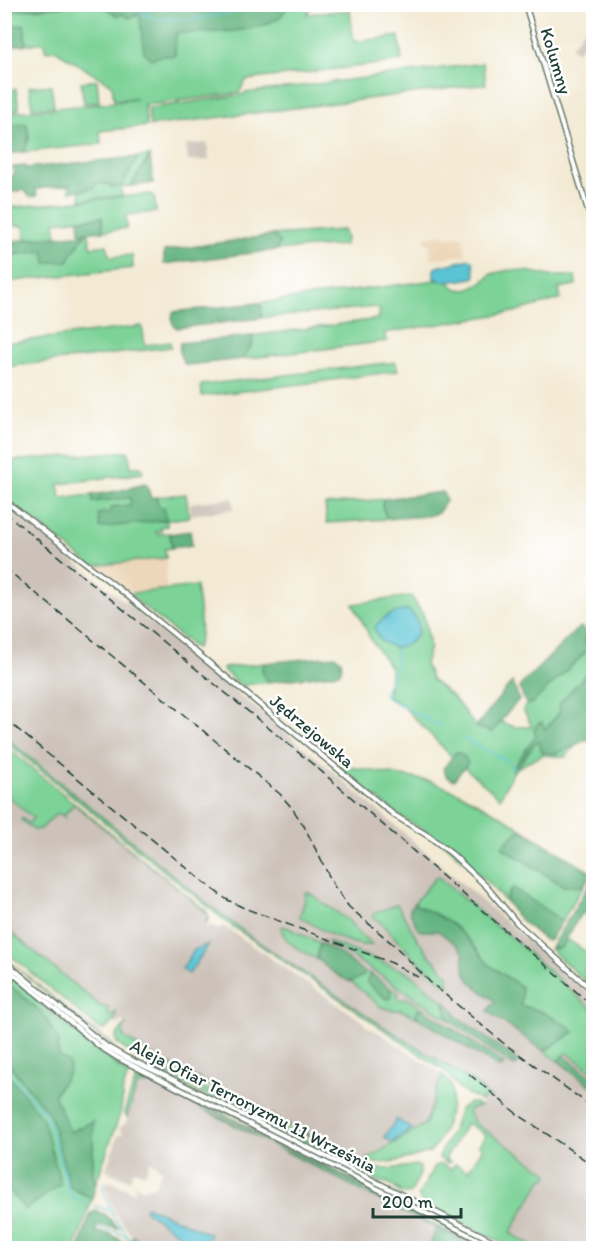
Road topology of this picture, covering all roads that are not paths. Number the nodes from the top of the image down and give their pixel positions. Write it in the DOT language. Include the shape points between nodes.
graph roads {
  1 [pos="525,4"];
  2 [pos="594,230"];
  3 [pos="4,500"];
  4 [pos="4,961"];
  5 [pos="4,966"];
  6 [pos="594,992"];
  7 [pos="495,1248"];
  8 [pos="507,1248"];
  1 -- 2 [label="street, Kolumny"];
  3 -- 6 [label="street, Jędrzejowska" via="127,595 394,815 452,854 517,923"];
  4 -- 8 [label="street, Aleja Ofiar Terroryzmu 11 Września" via="119,1054"];
  5 -- 7 [label="street, Aleja Ofiar Terroryzmu 11 Września" via="118,1058"];
}
